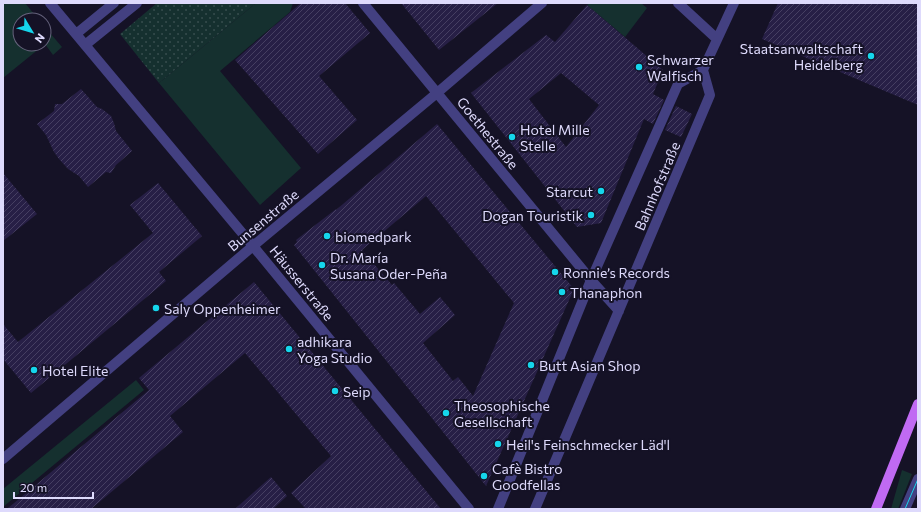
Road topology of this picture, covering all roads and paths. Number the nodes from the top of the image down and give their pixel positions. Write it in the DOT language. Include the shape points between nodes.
graph roads {
  1 [pos="50,3"];
  2 [pos="114,3"];
  3 [pos="137,3"];
  4 [pos="363,3"];
  5 [pos="542,3"];
  6 [pos="678,3"];
  7 [pos="734,3"];
  8 [pos="76,34"];
  9 [pos="717,39"];
  10 [pos="85,45"];
  11 [pos="703,70"];
  12 [pos="437,93"];
  13 [pos="253,246"];
  14 [pos="591,280"];
  15 [pos="619,311"];
  16 [pos="918,404"];
  17 [pos="3,459"];
  18 [pos="918,479"];
  19 [pos="469,509"];
  20 [pos="498,509"];
  21 [pos="535,509"];
  22 [pos="876,509"];
  23 [pos="905,509"];
  1 -- 8 [label="street, Häusserstraße"];
  2 -- 8 [label="street"];
  3 -- 10 [label="street"];
  4 -- 12 [label="street, Goethestraße"];
  5 -- 12 [label="street, Bunsenstraße"];
  6 -- 9 [label="street"];
  7 -- 9 [label="street"];
  8 -- 10 [label="street, Häusserstraße"];
  9 -- 11 [label="street"];
  10 -- 13 [label="street, Häusserstraße"];
  11 -- 14 [label="street, Bahnhofstraße" via="678,84"];
  11 -- 15 [label="street, Bahnhofstraße" via="710,96"];
  12 -- 13 [label="street, Bunsenstraße"];
  12 -- 14 [label="street, Goethestraße"];
  13 -- 17 [label="street, Bunsenstraße"];
  13 -- 19 [label="street, Häusserstraße"];
  14 -- 15 [label="street"];
  14 -- 20 [label="street, Bahnhofstraße"];
  15 -- 21 [label="street, Bahnhofstraße"];
  16 -- 22 [label="main road"];
  18 -- 23 [label="street"];
}
